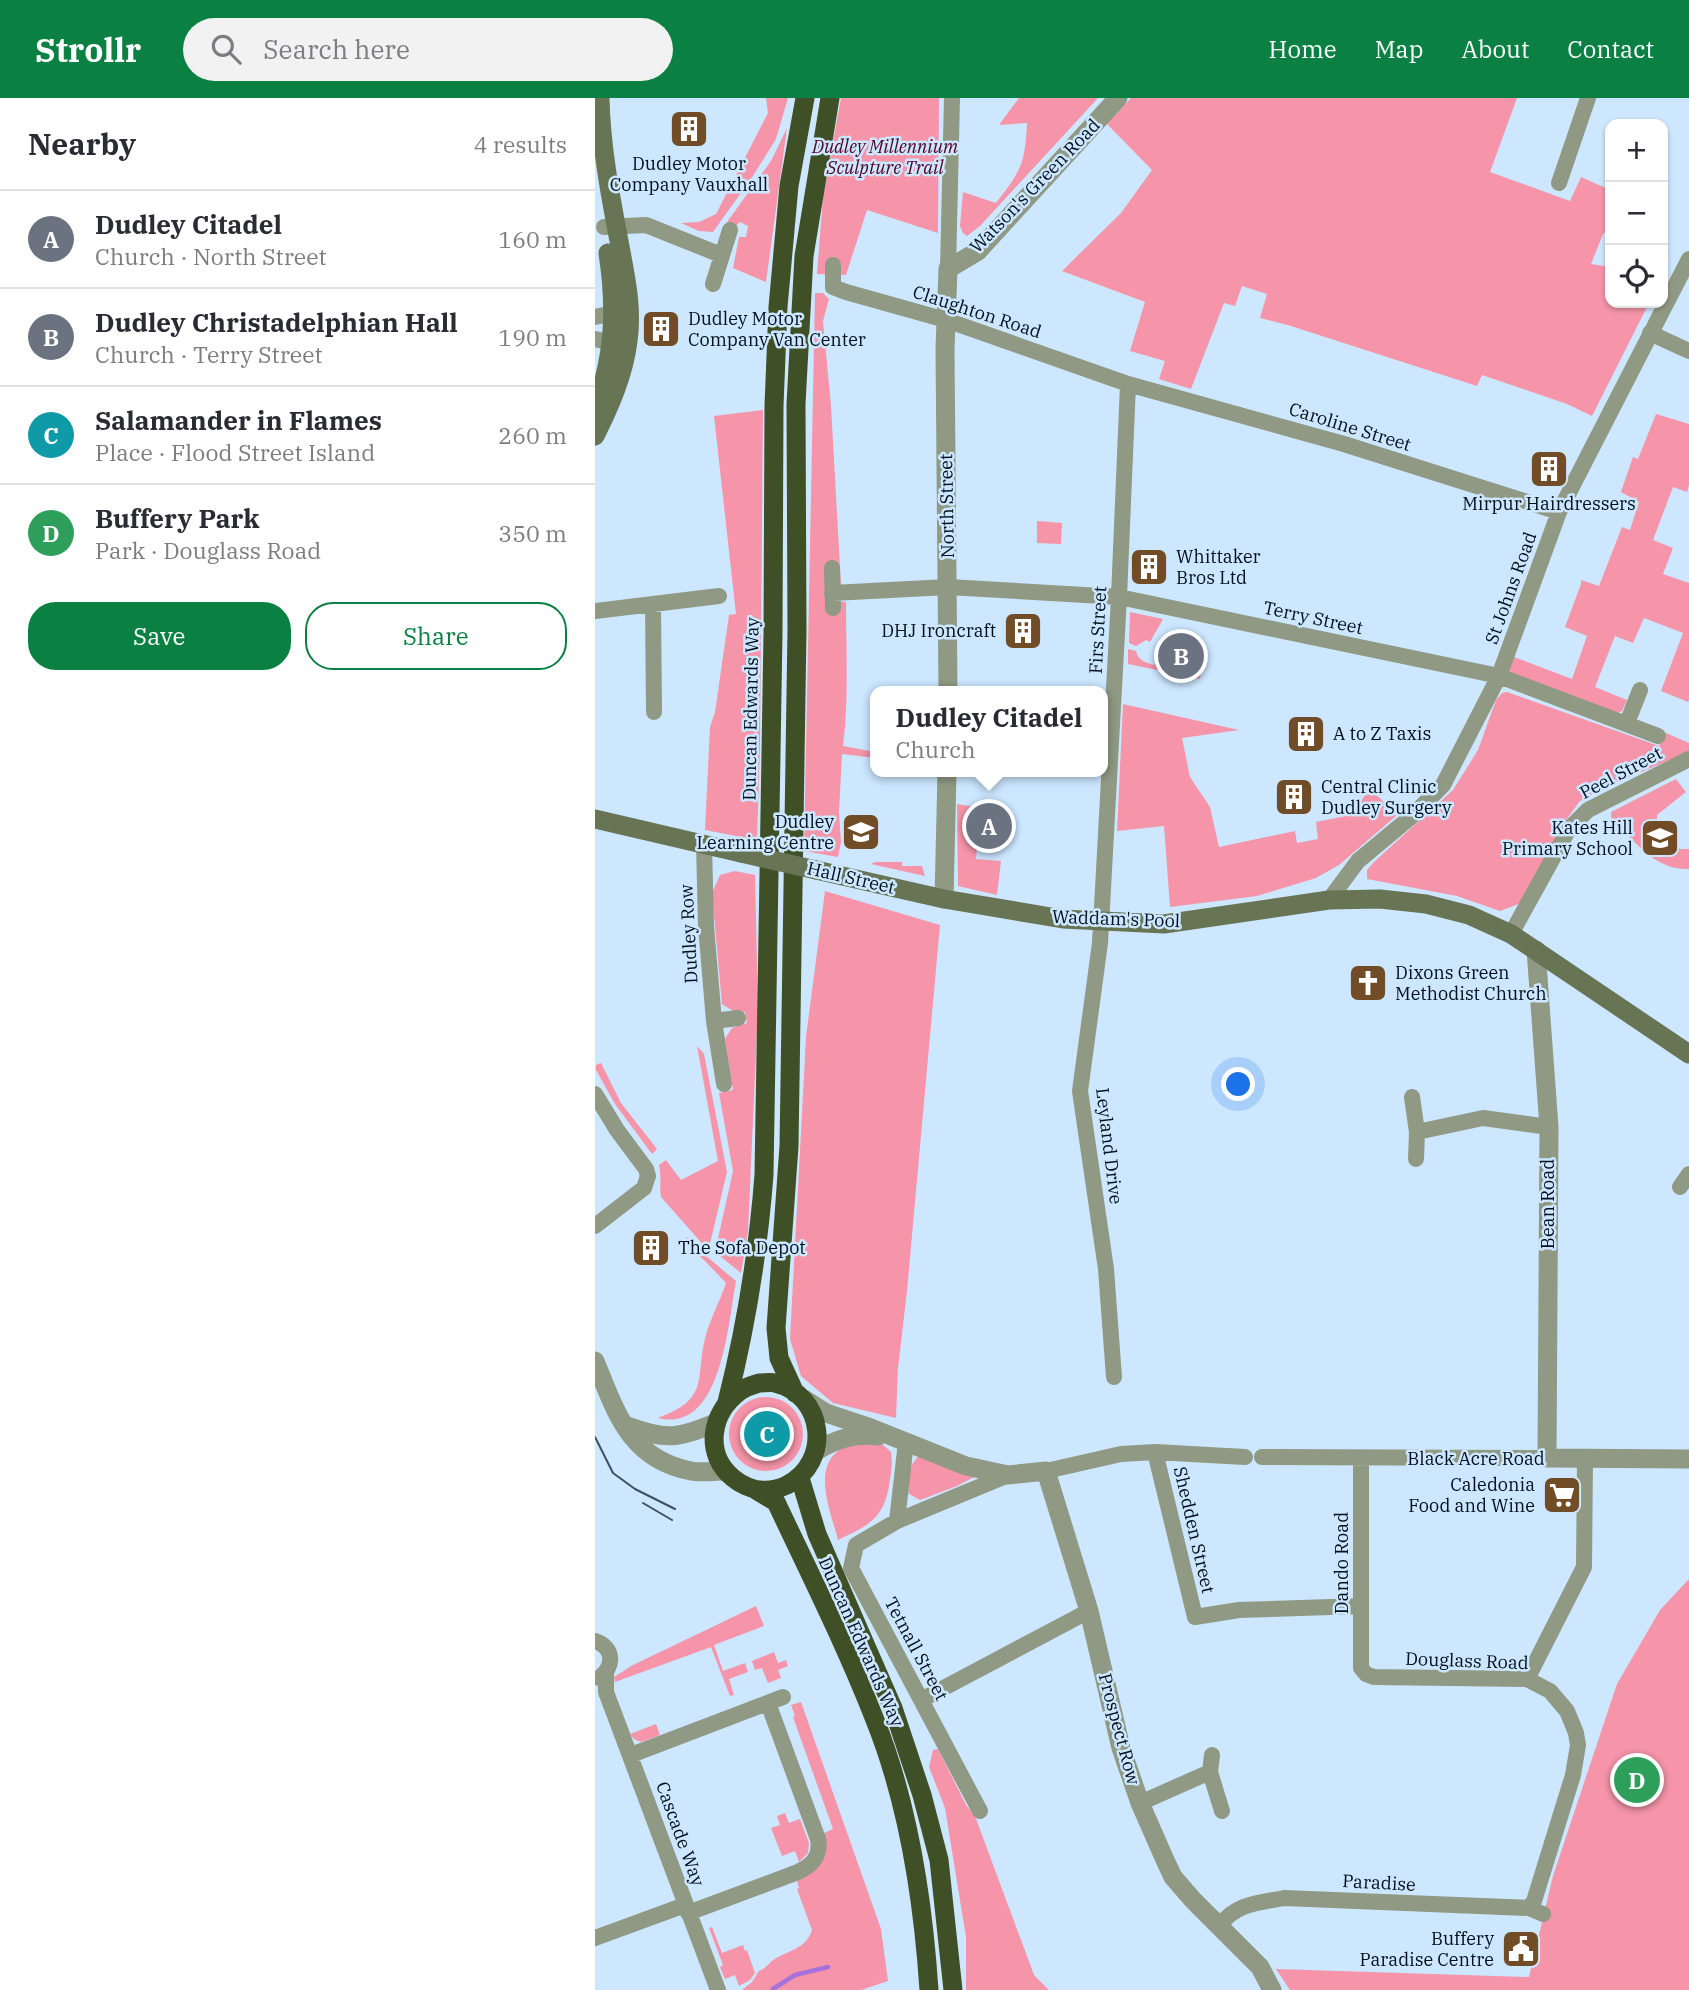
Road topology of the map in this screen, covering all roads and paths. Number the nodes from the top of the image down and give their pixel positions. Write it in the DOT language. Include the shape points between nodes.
graph roads {
  1 [pos="805,98"];
  2 [pos="830,98"];
  3 [pos="952,98"];
  4 [pos="1118,98"];
  5 [pos="1588,98"];
  6 [pos="598,102"];
  7 [pos="595,176"];
  8 [pos="1559,183"];
  9 [pos="610,226"];
  10 [pos="730,230"];
  11 [pos="721,255"];
  12 [pos="1689,259"];
  13 [pos="833,265"];
  14 [pos="948,269"];
  15 [pos="713,285"];
  16 [pos="615,319"];
  17 [pos="946,320"];
  18 [pos="1650,333"];
  19 [pos="604,341"];
  20 [pos="1689,351"];
  21 [pos="1128,384"];
  22 [pos="595,407"];
  23 [pos="595,436"];
  24 [pos="1559,512"];
  25 [pos="832,568"];
  26 [pos="948,587"];
  27 [pos="719,596"];
  28 [pos="1119,597"];
  29 [pos="653,604"];
  30 [pos="595,611"];
  31 [pos="1499,676"];
  32 [pos="948,686"];
  33 [pos="1640,690"];
  34 [pos="654,712"];
  35 [pos="1627,723"];
  36 [pos="1658,736"];
  37 [pos="1689,759"];
  38 [pos="947,777"];
  39 [pos="595,819"];
  40 [pos="704,844"];
  41 [pos="944,899"];
  42 [pos="1329,900"];
  43 [pos="1101,920"];
  44 [pos="1511,934"];
  45 [pos="1536,950"];
  46 [pos="739,1018"];
  47 [pos="714,1021"];
  48 [pos="1689,1054"];
  49 [pos="724,1084"];
  50 [pos="595,1094"];
  51 [pos="1412,1097"];
  52 [pos="1549,1127"];
  53 [pos="1417,1132"];
  54 [pos="1416,1159"];
  55 [pos="595,1226"];
  56 [pos="595,1361"];
  57 [pos="1114,1377"];
  58 [pos="799,1396"];
  59 [pos="727,1402"];
  60 [pos="715,1423"];
  61 [pos="627,1426"];
  62 [pos="900,1439"];
  63 [pos="817,1451"];
  64 [pos="1156,1452"];
  65 [pos="1245,1457"];
  66 [pos="1262,1457"];
  67 [pos="1547,1458"];
  68 [pos="1360,1459"];
  69 [pos="1689,1459"];
  70 [pos="1585,1460"];
  71 [pos="724,1471"];
  72 [pos="1046,1471"];
  73 [pos="1008,1475"];
  74 [pos="800,1478"];
  75 [pos="757,1490"];
  76 [pos="897,1521"];
  77 [pos="1361,1606"];
  78 [pos="1089,1611"];
  79 [pos="595,1641"];
  80 [pos="1361,1668"];
  81 [pos="1527,1679"];
  82 [pos="600,1682"];
  83 [pos="921,1700"];
  84 [pos="631,1755"];
  85 [pos="1212,1755"];
  86 [pos="1210,1772"];
  87 [pos="1140,1803"];
  88 [pos="980,1811"];
  89 [pos="1222,1811"];
  90 [pos="686,1909"];
  91 [pos="1536,1911"];
  92 [pos="1220,1925"];
  93 [pos="595,1938"];
  94 [pos="718,1990"];
  95 [pos="929,1990"];
  96 [pos="953,1990"];
  97 [pos="1272,1990"];
  1 -- 59 [label="highway, Duncan Edwards Way" via="789,186 774,406 764,1175 748,1315"];
  2 -- 58 [label="highway" via="804,256 796,404 789,1146 776,1328 779,1359"];
  3 -- 14 [label="street"];
  4 -- 14 [label="street, Watson's Green Road" via="978,251"];
  5 -- 8 [label="street"];
  6 -- 9 [label="main road"];
  7 -- 9 [label="main road"];
  9 -- 11 [label="street" via="646,225"];
  9 -- 16 [label="main road"];
  9 -- 16 [label="main road" via="624,272"];
  10 -- 11 [label="street"];
  11 -- 15 [label="street"];
  12 -- 18 [label="street, St Johns Road"];
  13 -- 17 [label="street, Claughton Road" via="833,287"];
  14 -- 17 [label="street, North Street"];
  16 -- 19 [label="main road" via="621,336"];
  16 -- 23 [label="main road" via="626,359"];
  17 -- 21 [label="street, Claughton Road"];
  17 -- 26 [label="street, North Street"];
  18 -- 20 [label="street"];
  18 -- 24 [label="street, St Johns Road"];
  19 -- 22 [label="main road" via="605,380"];
  21 -- 24 [label="street, Caroline Street" via="1344,443"];
  21 -- 28 [label="street, Firs Street"];
  24 -- 31 [label="street, St Johns Road"];
  25 -- 26 [label="street, Terry Street" via="833,600"];
  26 -- 28 [label="street, Terry Street"];
  26 -- 32 [label="street, North Street"];
  27 -- 29 [label="street"];
  28 -- 31 [label="street, Terry Street"];
  28 -- 43 [label="street, Firs Street"];
  29 -- 30 [label="street"];
  29 -- 34 [label="street"];
  31 -- 35 [label="street, Terry Street"];
  31 -- 42 [label="street, St Johns Road" via="1443,785 1358,861"];
  33 -- 35 [label="street"];
  35 -- 36 [label="street, Terry Street"];
  37 -- 44 [label="street, Peel Street" via="1588,810 1569,830"];
  38 -- 41 [label="street"];
  39 -- 40 [label="main road, Hall Street"];
  40 -- 41 [label="main road, Hall Street, bridge"];
  40 -- 47 [label="street, Dudley Row"];
  41 -- 43 [label="main road, Waddam's Pool" via="1033,915"];
  42 -- 43 [label="main road, Waddam's Pool" via="1164,924"];
  42 -- 44 [label="main road, Waddam's Pool" via="1426,904 1469,915"];
  43 -- 57 [label="street, Leyland Drive" via="1080,1091 1105,1269"];
  44 -- 45 [label="main road, Waddam's Pool"];
  45 -- 48 [label="main road, Waddam's Pool"];
  45 -- 52 [label="street, Bean Road"];
  46 -- 47 [label="street"];
  47 -- 49 [label="street, Dudley Row"];
  50 -- 55 [label="street" via="647,1176 644,1188"];
  51 -- 53 [label="street"];
  52 -- 53 [label="street" via="1483,1118"];
  52 -- 67 [label="street, Bean Road"];
  53 -- 54 [label="street"];
  56 -- 61 [label="street"];
  58 -- 59 [label="highway" via="776,1383 759,1383"];
  58 -- 62 [label="street" via="826,1413"];
  58 -- 63 [label="highway" via="817,1431"];
  59 -- 60 [label="highway"];
  60 -- 61 [label="street" via="688,1434 659,1437"];
  60 -- 71 [label="highway" via="713,1446"];
  61 -- 71 [label="street" via="633,1441 664,1462 692,1472"];
  62 -- 63 [label="street" via="863,1434 840,1438"];
  62 -- 73 [label="street" via="967,1466"];
  62 -- 76 [label="street"];
  63 -- 74 [label="highway"];
  64 -- 65 [label="street"];
  64 -- 72 [label="street" via="1121,1454"];
  64 -- 77 [label="street, Shedden Street" via="1195,1617 1239,1610"];
  66 -- 68 [label="street, Black Acre Road"];
  67 -- 68 [label="street, Black Acre Road"];
  67 -- 70 [label="street, Black Acre Road"];
  68 -- 77 [label="street, Dando Road"];
  69 -- 70 [label="street, Black Acre Road"];
  70 -- 81 [label="street" via="1584,1567"];
  71 -- 75 [label="highway" via="743,1486"];
  72 -- 73 [label="street"];
  72 -- 78 [label="street, Prospect Row"];
  73 -- 76 [label="street, Tetnall Street"];
  74 -- 75 [label="highway" via="777,1490"];
  74 -- 96 [label="highway, Duncan Edwards Way" via="817,1534 893,1708 922,1795 939,1860"];
  75 -- 95 [label="highway, Duncan Edwards Way" via="776,1502 876,1721 915,1862"];
  76 -- 83 [label="street, Tetnall Street" via="856,1545 851,1568"];
  77 -- 80 [label="street, Dando Road"];
  78 -- 83 [label="street"];
  78 -- 87 [label="street, Prospect Row" via="1121,1748"];
  79 -- 82 [label="street, Cascade Way" via="604,1645 611,1662"];
  80 -- 81 [label="street, Douglass Road" via="1374,1677"];
  81 -- 91 [label="street, Douglass Road" via="1559,1700 1572,1721 1578,1745 1534,1901"];
  82 -- 84 [label="street, Cascade Way"];
  83 -- 88 [label="street, Tetnall Street"];
  84 -- 90 [label="street, Cascade Way"];
  84 -- 90 [label="street" via="775,1700 818,1839 816,1860 799,1872"];
  85 -- 86 [label="street"];
  86 -- 87 [label="street"];
  86 -- 89 [label="street"];
  87 -- 92 [label="street, Prospect Row" via="1173,1877"];
  90 -- 93 [label="street"];
  90 -- 94 [label="street, Cascade Way"];
  91 -- 92 [label="street, Paradise" via="1284,1898 1230,1912"];
  92 -- 97 [label="street, Prospect Row" via="1260,1966"];
}
